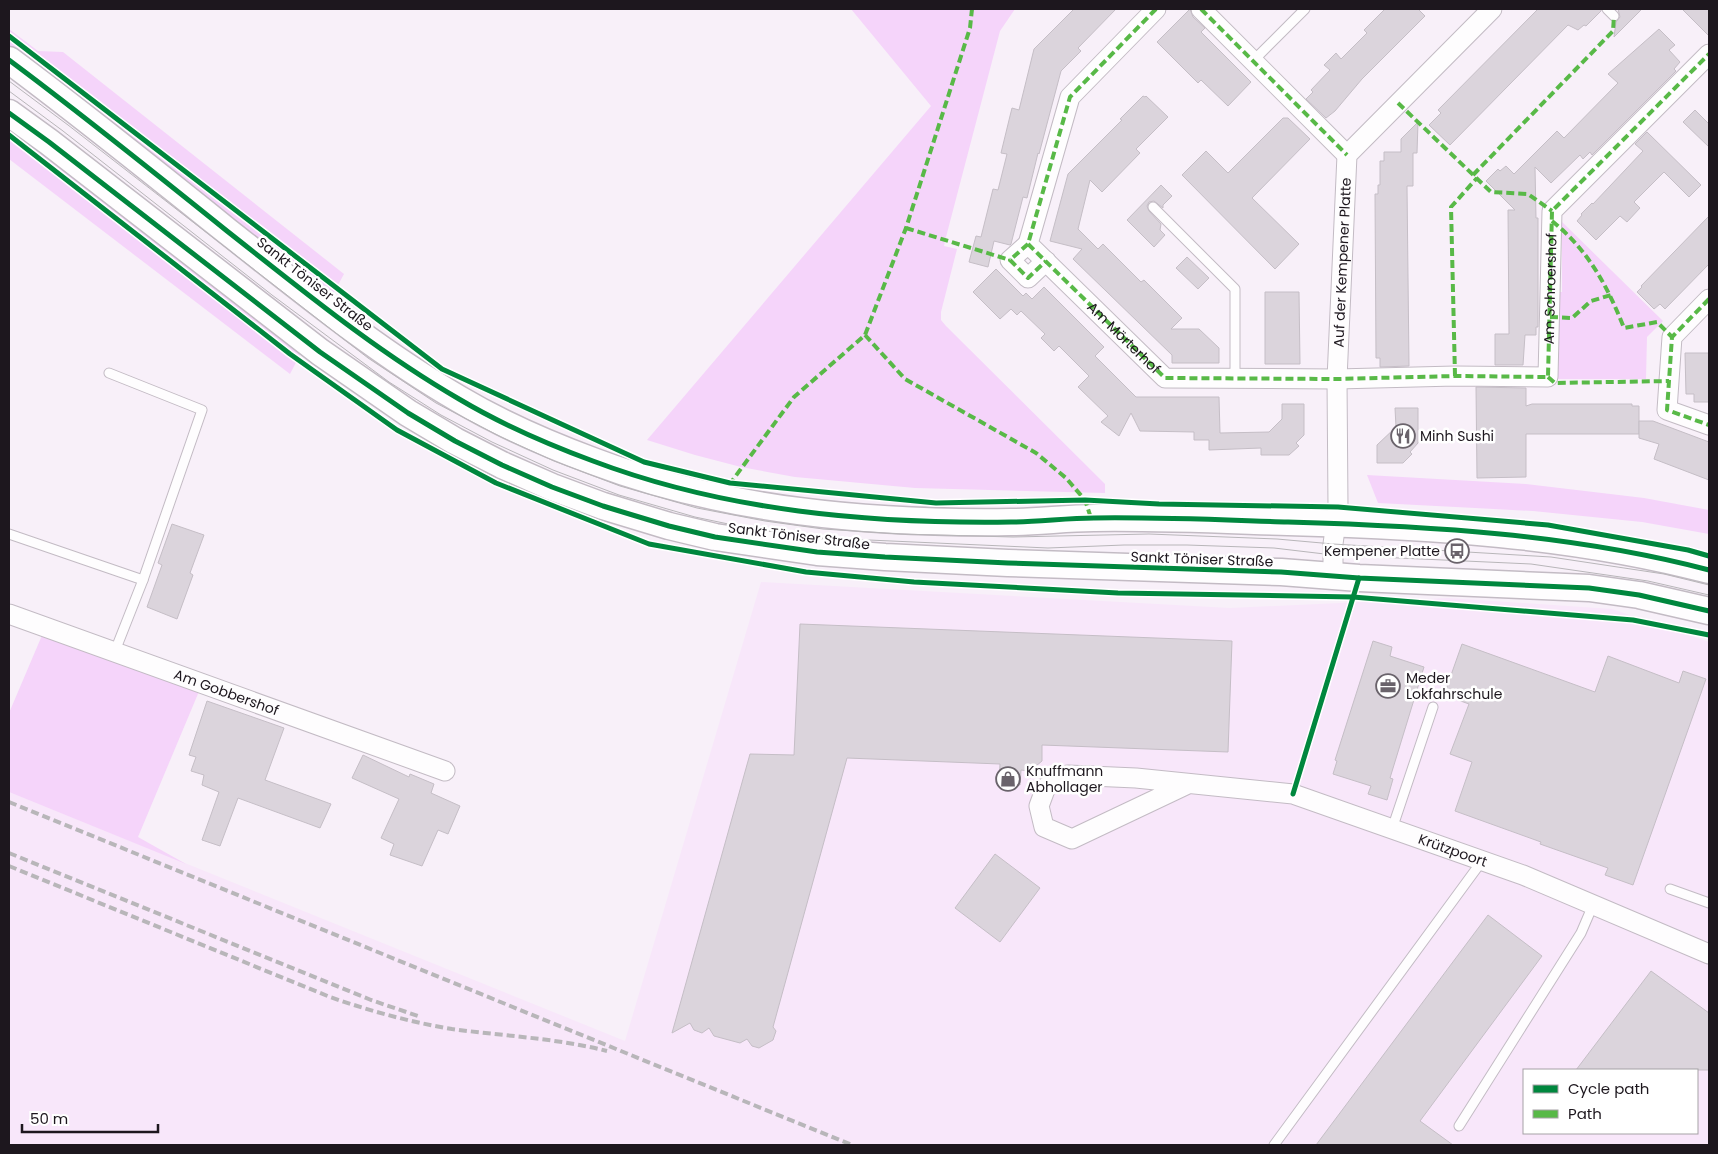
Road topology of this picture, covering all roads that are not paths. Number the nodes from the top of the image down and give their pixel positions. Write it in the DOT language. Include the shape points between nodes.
graph roads {
  1 [pos="1156,9"];
  2 [pos="1201,9"];
  3 [pos="1305,9"];
  4 [pos="1492,9"];
  5 [pos="1607,9"];
  6 [pos="1614,16"];
  7 [pos="1709,54"];
  8 [pos="9,60"];
  9 [pos="1254,61"];
  10 [pos="9,113"];
  11 [pos="1347,155"];
  12 [pos="1153,208"];
  13 [pos="1028,244"];
  14 [pos="1046,261"];
  15 [pos="1709,299"];
  16 [pos="109,373"];
  17 [pos="1235,377"];
  18 [pos="1337,380"];
  19 [pos="1709,425"];
  20 [pos="1336,523"];
  21 [pos="9,534"];
  22 [pos="1709,570"];
  23 [pos="1333,576"];
  24 [pos="143,580"];
  25 [pos="1709,611"];
  26 [pos="9,614"];
  27 [pos="115,651"];
  28 [pos="1433,707"];
  29 [pos="445,771"];
  30 [pos="1188,784"];
  31 [pos="1392,829"];
  32 [pos="1482,861"];
  33 [pos="1670,888"];
  34 [pos="1709,903"];
  35 [pos="1593,905"];
  36 [pos="1709,954"];
  37 [pos="1459,1126"];
  38 [pos="1274,1145"];
  1 -- 13 [label="street" via="1070,97"];
  2 -- 9 [label="street"];
  3 -- 9 [label="lane"];
  4 -- 11 [label="street"];
  5 -- 6 [label="lane"];
  7 -- 18 [label="street, Am Schroershof" via="1552,211 1548,377"];
  8 -- 20 [label="main road, Sankt Töniser Straße" via="390,356 460,400 526,434 594,462 652,481 724,498 826,515 993,522 1100,518"];
  9 -- 11 [label="street"];
  10 -- 23 [label="main road, Sankt Töniser Straße" via="320,352 393,403 502,465 603,506 715,536 817,552"];
  11 -- 18 [label="street, Auf der Kempener Platte"];
  12 -- 17 [label="lane" via="1234,289"];
  13 -- 14 [label="street, Am Mörterhof"];
  13 -- 14 [label="street" via="1010,260 1028,278"];
  14 -- 17 [label="street, Am Mörterhof" via="1165,378"];
  15 -- 19 [label="street" via="1672,338 1667,410"];
  16 -- 24 [label="lane" via="202,410"];
  17 -- 18 [label="street, Am Mörterhof"];
  18 -- 20 [label="street, Auf der Kempener Platte"];
  20 -- 22 [label="main road, Sankt Töniser Straße" via="1558,540"];
  20 -- 23 [label="street, Auf der Kempener Platte"];
  21 -- 24 [label="lane"];
  23 -- 25 [label="main road, Sankt Töniser Straße" via="1589,588 1639,595"];
  24 -- 27 [label="lane"];
  26 -- 27 [label="street, Am Gobbershof"];
  27 -- 29 [label="street, Am Gobbershof"];
  28 -- 31 [label="lane"];
  30 -- 30 [label="street, Krützpoort" via="1068,775 1046,787 1039,806 1044,827 1072,839"];
  30 -- 31 [label="street, Krützpoort" via="1293,794"];
  31 -- 32 [label="street, Krützpoort"];
  32 -- 35 [label="street, Krützpoort"];
  32 -- 38 [label="lane"];
  33 -- 34 [label="lane"];
  35 -- 36 [label="street, Krützpoort"];
  35 -- 37 [label="lane" via="1581,933"];
}
